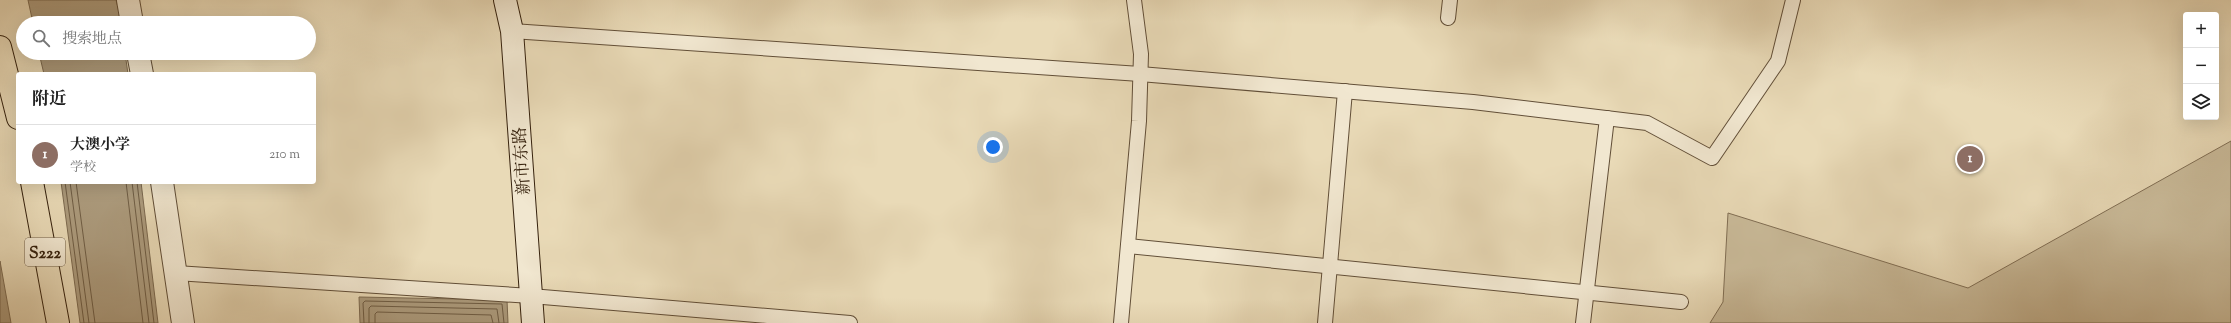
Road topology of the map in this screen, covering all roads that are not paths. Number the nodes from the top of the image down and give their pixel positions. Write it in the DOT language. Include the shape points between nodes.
graph roads {
  1 [pos="128,0"];
  2 [pos="505,0"];
  3 [pos="1134,0"];
  4 [pos="1450,0"];
  5 [pos="1793,0"];
  6 [pos="131,16"];
  7 [pos="1448,18"];
  8 [pos="512,31"];
  9 [pos="0,47"];
  10 [pos="139,60"];
  11 [pos="142,72"];
  12 [pos="1140,74"];
  13 [pos="1345,91"];
  14 [pos="16,110"];
  15 [pos="1607,118"];
  16 [pos="32,184"];
  17 [pos="162,184"];
  18 [pos="1128,246"];
  19 [pos="176,273"];
  20 [pos="1587,292"];
  21 [pos="531,296"];
  22 [pos="1681,302"];
  23 [pos="58,323"];
  24 [pos="183,323"];
  25 [pos="533,323"];
  26 [pos="850,323"];
  27 [pos="1121,323"];
  28 [pos="1325,323"];
  29 [pos="1583,323"];
  1 -- 6 [label="street"];
  2 -- 8 [label="street, 新市东路"];
  3 -- 12 [label="lane" via="1141,54"];
  4 -- 7 [label="lane"];
  5 -- 15 [label="lane" via="1778,61 1712,158 1647,123"];
  8 -- 12 [label="lane"];
  8 -- 21 [label="street, 新市东路"];
  9 -- 14 [label="main road"];
  10 -- 11 [label="street"];
  12 -- 13 [label="lane"];
  12 -- 18 [label="lane" via="1139,120"];
  13 -- 15 [label="lane" via="1473,102"];
  13 -- 28 [label="lane"];
  15 -- 20 [label="lane"];
  16 -- 23 [label="main road, S222"];
  17 -- 19 [label="street"];
  18 -- 20 [label="lane"];
  18 -- 27 [label="lane"];
  19 -- 21 [label="lane"];
  19 -- 24 [label="street"];
  20 -- 22 [label="lane"];
  20 -- 29 [label="lane"];
  21 -- 25 [label="street, 新市东路"];
  21 -- 26 [label="lane"];
}
